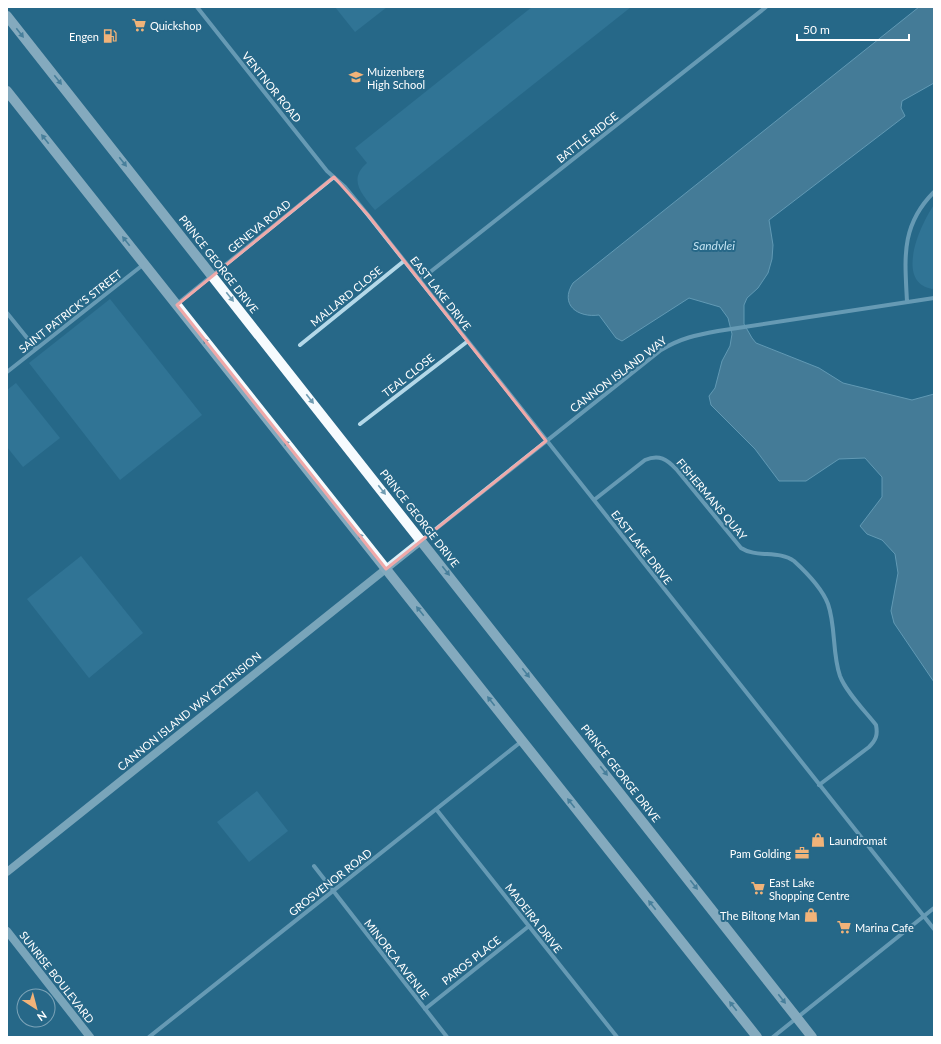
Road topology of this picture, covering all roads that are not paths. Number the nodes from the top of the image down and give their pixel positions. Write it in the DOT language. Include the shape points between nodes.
graph roads {
  1 [pos="197,7"];
  2 [pos="766,7"];
  3 [pos="7,16"];
  4 [pos="7,91"];
  5 [pos="334,178"];
  6 [pos="934,192"];
  7 [pos="404,261"];
  8 [pos="144,264"];
  9 [pos="213,276"];
  10 [pos="420,280"];
  11 [pos="934,298"];
  12 [pos="907,302"];
  13 [pos="176,305"];
  14 [pos="7,313"];
  15 [pos="468,341"];
  16 [pos="300,345"];
  17 [pos="36,349"];
  18 [pos="7,372"];
  19 [pos="360,424"];
  20 [pos="546,440"];
  21 [pos="594,500"];
  22 [pos="422,540"];
  23 [pos="386,569"];
  24 [pos="522,741"];
  25 [pos="819,785"];
  26 [pos="436,809"];
  27 [pos="314,866"];
  28 [pos="7,872"];
  29 [pos="333,891"];
  30 [pos="934,908"];
  31 [pos="923,916"];
  32 [pos="529,926"];
  33 [pos="934,929"];
  34 [pos="7,931"];
  35 [pos="425,1009"];
  36 [pos="797,1018"];
  37 [pos="90,1037"];
  38 [pos="149,1037"];
  39 [pos="447,1037"];
  40 [pos="617,1037"];
  41 [pos="757,1037"];
  42 [pos="773,1037"];
  43 [pos="812,1037"];
  1 -- 5 [label="street, VENTNOR ROAD"];
  2 -- 10 [label="street, BATTLE RIDGE"];
  3 -- 9 [label="main road, PRINCE GEORGE DRIVE, one-way"];
  8 -- 4 [label="main road, one-way"];
  5 -- 7 [label="street, EAST LAKE DRIVE" via="346,187"];
  5 -- 9 [label="street, GENEVA ROAD"];
  6 -- 12 [label="street" via="919,211 904,254"];
  7 -- 10 [label="street, EAST LAKE DRIVE"];
  7 -- 16 [label="street, MALLARD CLOSE"];
  8 -- 13 [label="main road"];
  8 -- 17 [label="street, SAINT PATRICK'S STREET"];
  9 -- 13 [label="street, GENEVA ROAD"];
  9 -- 22 [label="main road, PRINCE GEORGE DRIVE, one-way"];
  10 -- 15 [label="street, EAST LAKE DRIVE"];
  11 -- 12 [label="street, CANNON ISLAND WAY"];
  12 -- 20 [label="street, CANNON ISLAND WAY" via="689,336 661,350"];
  23 -- 13 [label="main road, one-way"];
  14 -- 17 [label="street"];
  15 -- 19 [label="street, TEAL CLOSE"];
  15 -- 20 [label="street, EAST LAKE DRIVE"];
  17 -- 18 [label="street, SAINT PATRICK'S STREET"];
  20 -- 21 [label="street, EAST LAKE DRIVE"];
  20 -- 22 [label="street, CANNON ISLAND WAY"];
  21 -- 25 [label="street, EAST LAKE DRIVE"];
  21 -- 25 [label="street, FISHERMANS QUAY" via="645,460 653,457 665,459 741,548 792,560 823,594 830,610 840,677 876,725 877,731 874,741"];
  22 -- 23 [label="street, CANNON ISLAND WAY EXTENSION"];
  22 -- 36 [label="main road, PRINCE GEORGE DRIVE, one-way"];
  24 -- 23 [label="main road, one-way"];
  23 -- 28 [label="street, CANNON ISLAND WAY EXTENSION"];
  24 -- 26 [label="street, GROSVENOR ROAD"];
  41 -- 24 [label="main road, one-way"];
  25 -- 31 [label="street, EAST LAKE DRIVE"];
  26 -- 29 [label="street, GROSVENOR ROAD"];
  26 -- 32 [label="street, MADEIRA DRIVE"];
  27 -- 29 [label="street, MINORCA AVENUE"];
  29 -- 35 [label="street, MINORCA AVENUE"];
  29 -- 38 [label="street, GROSVENOR ROAD"];
  30 -- 31 [label="street"];
  31 -- 33 [label="street, EAST LAKE DRIVE"];
  31 -- 36 [label="street"];
  32 -- 35 [label="street, PAROS PLACE"];
  32 -- 40 [label="street, MADEIRA DRIVE"];
  34 -- 37 [label="street, SUNRISE BOULEVARD"];
  35 -- 39 [label="street, MINORCA AVENUE"];
  36 -- 42 [label="street"];
  36 -- 43 [label="main road, PRINCE GEORGE DRIVE"];
}
